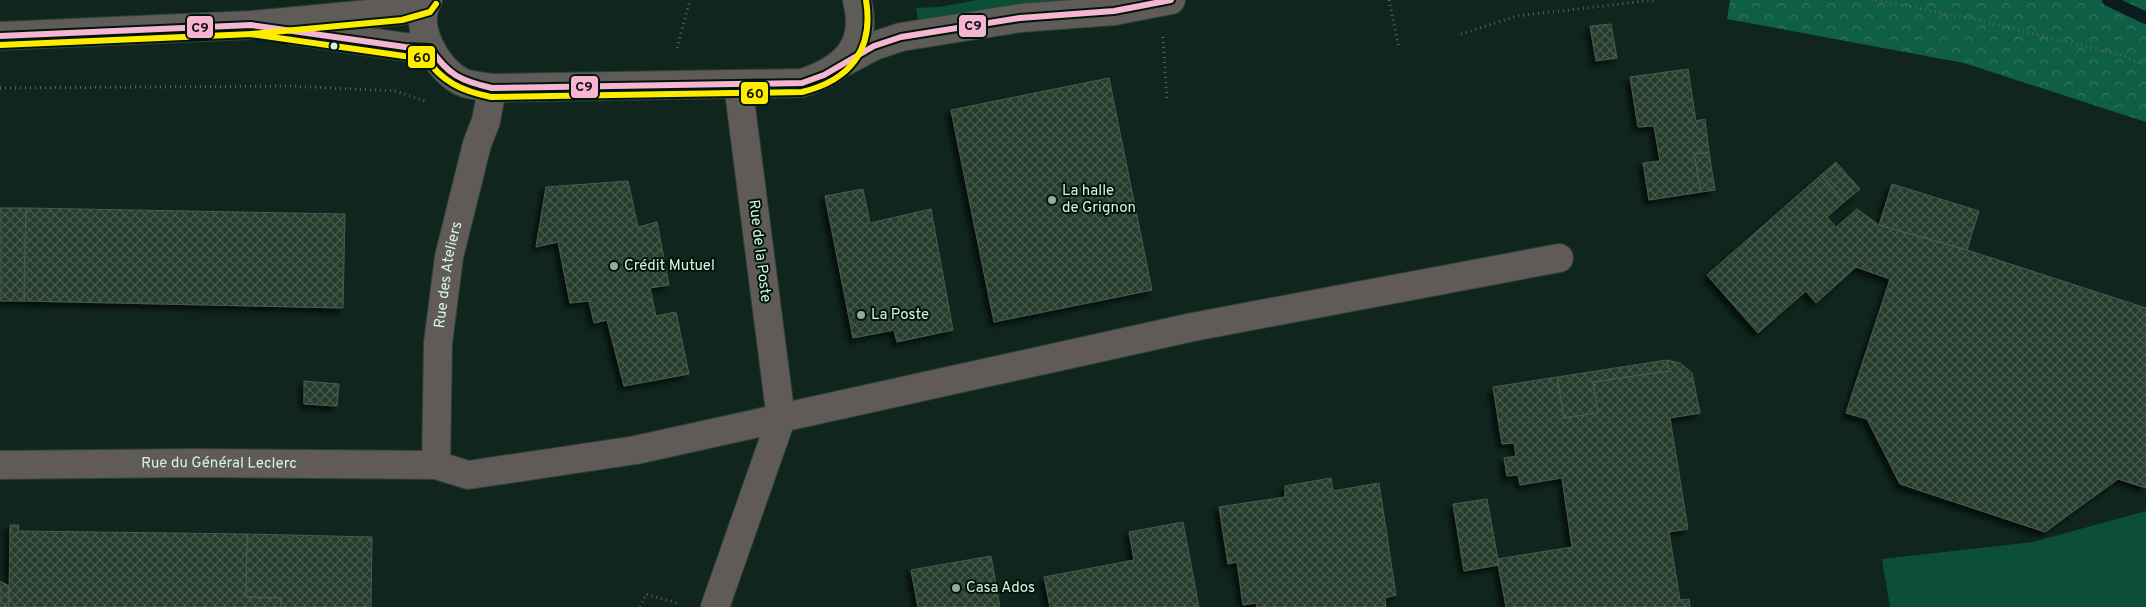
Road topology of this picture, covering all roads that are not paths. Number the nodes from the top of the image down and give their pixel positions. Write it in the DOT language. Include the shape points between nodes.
graph roads {
  1 [pos="857,0"];
  2 [pos="1164,1"];
  3 [pos="427,2"];
  4 [pos="251,25"];
  5 [pos="0,36"];
  6 [pos="430,48"];
  7 [pos="843,62"];
  8 [pos="738,84"];
  9 [pos="492,88"];
  10 [pos="1559,258"];
  11 [pos="781,419"];
  12 [pos="0,465"];
  13 [pos="436,465"];
  14 [pos="715,607"];
  1 -- 7 [label="street" via="861,16 859,38"];
  2 -- 7 [label="street" via="1114,11 1020,18 901,37"];
  3 -- 4 [label="street" via="400,11"];
  3 -- 6 [label="street" via="424,24"];
  4 -- 5 [label="street"];
  4 -- 6 [label="street"];
  6 -- 9 [label="street" via="441,66 462,82"];
  7 -- 8 [label="street" via="824,75 802,83"];
  8 -- 9 [label="street"];
  8 -- 11 [label="street, Rue de la Poste"];
  9 -- 13 [label="street, Rue des Ateliers" via="449,256 438,343"];
  10 -- 11 [label="street, Rue du Général Leclerc" via="1193,327"];
  11 -- 13 [label="street, Rue du Général Leclerc" via="636,450 544,465 468,475"];
  11 -- 14 [label="street"];
  12 -- 13 [label="street, Rue du Général Leclerc"];
}
